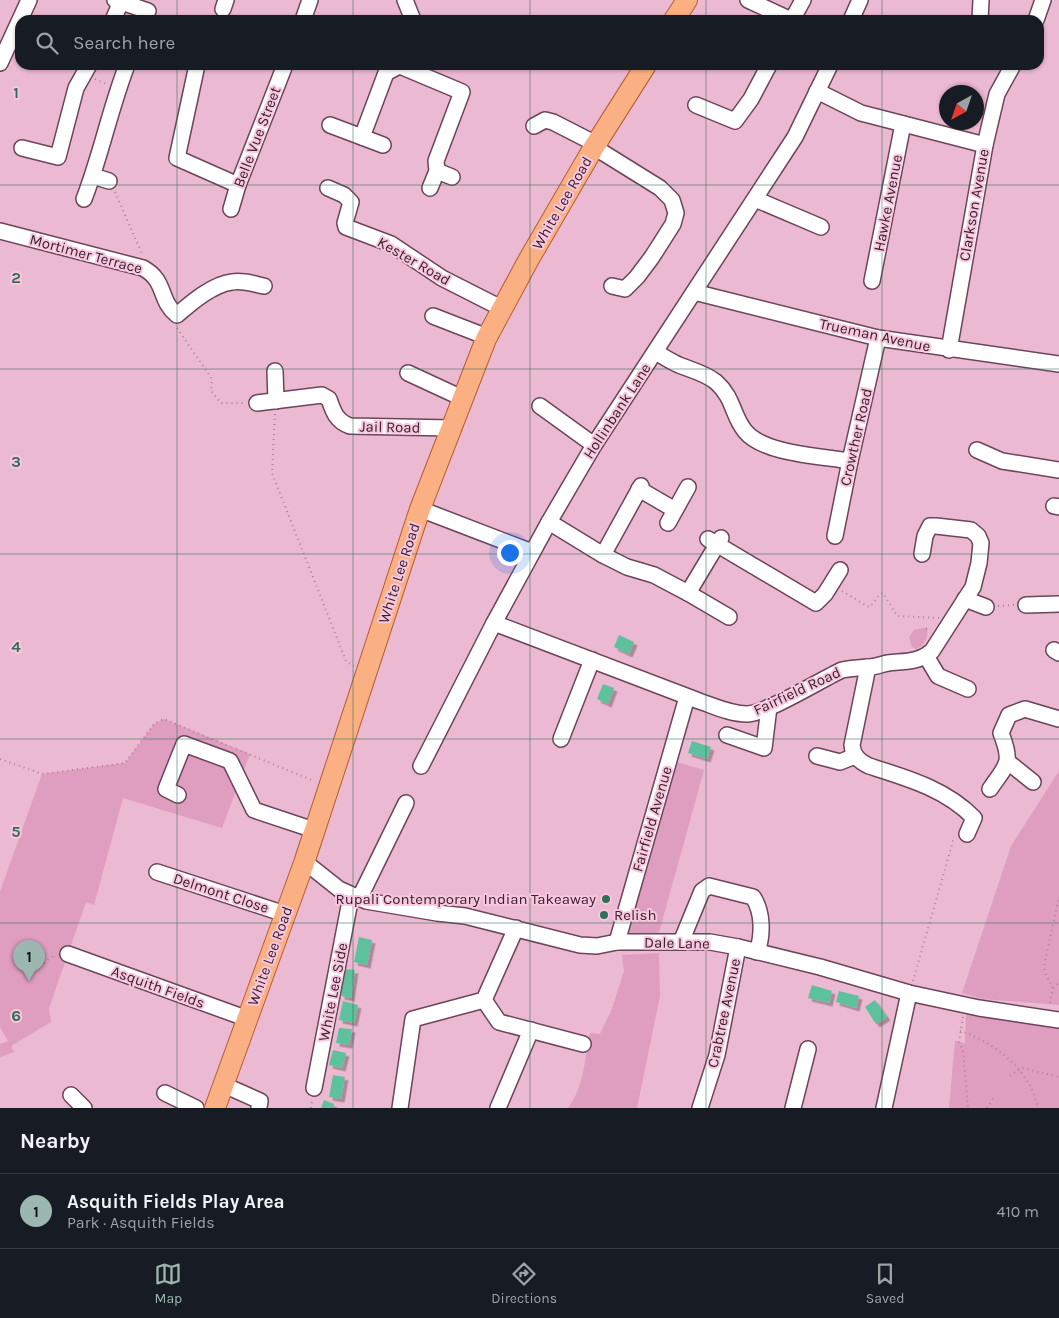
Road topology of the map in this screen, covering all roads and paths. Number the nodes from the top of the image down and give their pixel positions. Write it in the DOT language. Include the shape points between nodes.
graph roads {
  1 [pos="29,0"];
  2 [pos="310,0"];
  3 [pos="405,0"];
  4 [pos="687,0"];
  5 [pos="748,0"];
  6 [pos="803,0"];
  7 [pos="860,0"];
  8 [pos="981,0"];
  9 [pos="1043,0"];
  10 [pos="118,1"];
  11 [pos="149,10"];
  12 [pos="22,15"];
  13 [pos="114,15"];
  14 [pos="305,15"];
  15 [pos="411,15"];
  16 [pos="677,15"];
  17 [pos="780,15"];
  18 [pos="794,15"];
  19 [pos="853,15"];
  20 [pos="980,15"];
  21 [pos="1038,15"];
  22 [pos="15,30"];
  23 [pos="0,63"];
  24 [pos="86,70"];
  25 [pos="125,70"];
  26 [pos="196,70"];
  27 [pos="283,70"];
  28 [pos="392,70"];
  29 [pos="410,70"];
  30 [pos="643,70"];
  31 [pos="766,70"];
  32 [pos="828,70"];
  33 [pos="1009,70"];
  34 [pos="118,89"];
  35 [pos="817,91"];
  36 [pos="696,105"];
  37 [pos="903,124"];
  38 [pos="330,125"];
  39 [pos="534,126"];
  40 [pos="362,137"];
  41 [pos="384,145"];
  42 [pos="595,145"];
  43 [pos="985,145"];
  44 [pos="22,148"];
  45 [pos="437,171"];
  46 [pos="93,176"];
  47 [pos="452,177"];
  48 [pos="109,181"];
  49 [pos="238,185"];
  50 [pos="328,188"];
  51 [pos="430,188"];
  52 [pos="84,199"];
  53 [pos="755,199"];
  54 [pos="230,209"];
  55 [pos="820,227"];
  56 [pos="0,231"];
  57 [pos="151,272"];
  58 [pos="872,281"];
  59 [pos="264,286"];
  60 [pos="612,286"];
  61 [pos="694,292"];
  62 [pos="503,309"];
  63 [pos="177,315"];
  64 [pos="433,316"];
  65 [pos="487,337"];
  66 [pos="878,338"];
  67 [pos="949,350"];
  68 [pos="655,352"];
  69 [pos="1059,364"];
  70 [pos="275,371"];
  71 [pos="408,373"];
  72 [pos="462,398"];
  73 [pos="257,403"];
  74 [pos="540,406"];
  75 [pos="276,407"];
  76 [pos="451,428"];
  77 [pos="594,445"];
  78 [pos="977,450"];
  79 [pos="850,461"];
  80 [pos="1059,470"];
  81 [pos="688,488"];
  82 [pos="420,509"];
  83 [pos="549,522"];
  84 [pos="835,536"];
  85 [pos="532,552"];
  86 [pos="922,554"];
  87 [pos="602,555"];
  88 [pos="840,570"];
  89 [pos="831,585"];
  90 [pos="688,593"];
  91 [pos="969,593"];
  92 [pos="1059,604"];
  93 [pos="1026,605"];
  94 [pos="986,607"];
  95 [pos="729,617"];
  96 [pos="494,622"];
  97 [pos="951,622"];
  98 [pos="926,656"];
  99 [pos="592,660"];
  100 [pos="868,668"];
  101 [pos="365,676"];
  102 [pos="968,689"];
  103 [pos="687,697"];
  104 [pos="769,707"];
  105 [pos="1059,719"];
  106 [pos="727,735"];
  107 [pos="561,739"];
  108 [pos="817,756"];
  109 [pos="856,756"];
  110 [pos="1008,762"];
  111 [pos="421,766"];
  112 [pos="1033,782"];
  113 [pos="990,789"];
  114 [pos="178,795"];
  115 [pos="406,803"];
  116 [pos="314,830"];
  117 [pos="967,834"];
  118 [pos="305,862"];
  119 [pos="157,872"];
  120 [pos="1059,897"];
  121 [pos="355,898"];
  122 [pos="1057,911"];
  123 [pos="285,914"];
  124 [pos="516,928"];
  125 [pos="617,942"];
  126 [pos="681,942"];
  127 [pos="738,947"];
  128 [pos="757,952"];
  129 [pos="68,954"];
  130 [pos="34,961"];
  131 [pos="1059,982"];
  132 [pos="1053,988"];
  133 [pos="909,993"];
  134 [pos="484,1000"];
  135 [pos="1050,1003"];
  136 [pos="965,1005"];
  137 [pos="248,1019"];
  138 [pos="1059,1020"];
  139 [pos="531,1030"];
  140 [pos="960,1031"];
  141 [pos="583,1044"];
  142 [pos="808,1049"];
  143 [pos="1018,1070"];
  144 [pos="1010,1076"];
  145 [pos="1059,1077"];
  146 [pos="224,1085"];
  147 [pos="314,1088"];
  148 [pos="165,1093"];
  149 [pos="72,1095"];
  150 [pos="995,1096"];
  151 [pos="259,1107"];
  152 [pos="84,1108"];
  153 [pos="196,1108"];
  154 [pos="215,1108"];
  155 [pos="400,1108"];
  156 [pos="498,1108"];
  157 [pos="700,1108"];
  158 [pos="793,1108"];
  159 [pos="884,1108"];
  160 [pos="968,1108"];
  161 [pos="987,1108"];
  162 [pos="1038,1108"];
  1 -- 12 [label="street"];
  2 -- 14 [label="street"];
  3 -- 15 [label="street"];
  4 -- 16 [label="main road"];
  5 -- 17 [label="street"];
  6 -- 18 [label="street"];
  7 -- 19 [label="street"];
  8 -- 20 [label="street"];
  9 -- 21 [label="street"];
  10 -- 11 [label="street"];
  10 -- 13 [label="street"];
  22 -- 23 [label="street"];
  24 -- 34 [label="path"];
  24 -- 44 [label="street" via="76,88 58,157"];
  25 -- 34 [label="street"];
  26 -- 49 [label="street" via="177,158"];
  27 -- 49 [label="street, Belle Vue Street"];
  28 -- 40 [label="street" via="386,73"];
  29 -- 45 [label="street" via="462,92 436,161"];
  30 -- 42 [label="main road, White Lee Road"];
  31 -- 36 [label="street" via="735,122"];
  32 -- 35 [label="street, Hollinbank Lane"];
  33 -- 43 [label="street, Clarkson Avenue" via="997,94"];
  34 -- 46 [label="street"];
  35 -- 37 [label="street" via="861,113"];
  35 -- 53 [label="street, Hollinbank Lane" via="795,137"];
  37 -- 43 [label="street"];
  37 -- 58 [label="street, Hawke Avenue"];
  38 -- 40 [label="street"];
  39 -- 42 [label="street" via="545,120 553,122"];
  40 -- 41 [label="street"];
  42 -- 60 [label="street" via="660,188 672,200 676,213 673,224 637,277 625,289"];
  42 -- 62 [label="main road, White Lee Road"];
  43 -- 67 [label="street, Clarkson Avenue"];
  45 -- 47 [label="street"];
  45 -- 51 [label="street"];
  46 -- 48 [label="street"];
  46 -- 52 [label="street"];
  48 -- 57 [label="path"];
  49 -- 54 [label="street, Belle Vue Street"];
  50 -- 62 [label="street, Kester Road" via="351,202 346,227 391,244 442,278"];
  53 -- 55 [label="street"];
  53 -- 61 [label="street, Hollinbank Lane"];
  56 -- 57 [label="street, Mortimer Terrace"];
  57 -- 63 [label="street, Mortimer Terrace" via="159,282 168,308"];
  59 -- 63 [label="street" via="230,282 200,296"];
  61 -- 66 [label="street, Trueman Avenue"];
  61 -- 68 [label="street, Hollinbank Lane"];
  62 -- 65 [label="main road, White Lee Road"];
  63 -- 73 [label="path" via="174,323 212,379 211,391 221,403"];
  64 -- 65 [label="street"];
  65 -- 72 [label="main road, White Lee Road"];
  66 -- 67 [label="street, Trueman Avenue"];
  66 -- 79 [label="street, Crowther Road"];
  67 -- 69 [label="street, Trueman Avenue"];
  68 -- 77 [label="street, Hollinbank Lane"];
  68 -- 79 [label="street" via="716,382 730,397 745,431 758,442 774,449"];
  70 -- 75 [label="street"];
  71 -- 72 [label="street"];
  72 -- 76 [label="main road, White Lee Road"];
  73 -- 75 [label="street, Jail Road"];
  74 -- 77 [label="street"];
  75 -- 76 [label="street, Jail Road" via="322,396 327,397 339,420 350,426"];
  75 -- 101 [label="path" via="272,473 346,661"];
  76 -- 82 [label="main road, White Lee Road"];
  77 -- 83 [label="street, Hollinbank Lane"];
  78 -- 80 [label="street" via="1002,461"];
  79 -- 84 [label="street, Crowther Road"];
  81 -- 87 [label="street" via="672,516 640,487"];
  82 -- 85 [label="street"];
  82 -- 101 [label="main road, White Lee Road"];
  83 -- 85 [label="street, Hollinbank Lane"];
  83 -- 87 [label="street"];
  85 -- 96 [label="street, Hollinbank Lane"];
  86 -- 91 [label="street" via="924,536 930,526 971,530 981,543 979,563"];
  87 -- 90 [label="street" via="654,575"];
  88 -- 89 [label="street"];
  89 -- 90 [label="street" via="816,603 715,540"];
  89 -- 97 [label="path" via="867,606 873,605 883,594 897,616"];
  90 -- 95 [label="street"];
  91 -- 94 [label="street"];
  91 -- 97 [label="street"];
  92 -- 93 [label="street"];
  93 -- 94 [label="path"];
  96 -- 99 [label="street, Fairfield Road"];
  96 -- 111 [label="street, Hollinbank Lane"];
  97 -- 98 [label="street"];
  98 -- 100 [label="street, Fairfield Road" via="907,663"];
  98 -- 102 [label="street" via="938,676"];
  99 -- 103 [label="street, Fairfield Road"];
  99 -- 107 [label="street"];
  100 -- 104 [label="street, Fairfield Road" via="842,670"];
  100 -- 109 [label="street" via="852,745"];
  101 -- 116 [label="main road, White Lee Road"];
  103 -- 104 [label="street, Fairfield Road" via="731,712 749,714"];
  103 -- 125 [label="street, Fairfield Avenue"];
  104 -- 106 [label="street" via="764,748"];
  105 -- 110 [label="street" via="1025,709 1009,715 1001,733"];
  108 -- 109 [label="street" via="840,762"];
  109 -- 117 [label="street" via="869,766 923,783 963,806 974,818"];
  110 -- 112 [label="street"];
  110 -- 113 [label="street"];
  114 -- 116 [label="street" via="166,789 184,744 230,761 254,810"];
  115 -- 121 [label="street, White Lee Side"];
  116 -- 118 [label="main road, White Lee Road"];
  117 -- 133 [label="path" via="953,841"];
  118 -- 121 [label="street, Dale Lane"];
  118 -- 123 [label="main road, White Lee Road"];
  119 -- 123 [label="street, Delmont Close"];
  120 -- 122 [label="path"];
  121 -- 124 [label="street, Dale Lane"];
  121 -- 147 [label="street, White Lee Side"];
  122 -- 132 [label="path" via="1044,966"];
  123 -- 137 [label="main road, White Lee Road"];
  124 -- 125 [label="street, Dale Lane" via="580,945"];
  124 -- 134 [label="street"];
  125 -- 126 [label="street, Dale Lane"];
  126 -- 127 [label="street, Dale Lane" via="710,942"];
  126 -- 128 [label="street" via="702,891 710,886 753,897 758,905 761,934"];
  127 -- 128 [label="street, Dale Lane"];
  127 -- 157 [label="street, Crabtree Avenue" via="718,1055"];
  128 -- 133 [label="street, Dale Lane" via="820,966"];
  129 -- 130 [label="path" via="55,954 44,963"];
  129 -- 137 [label="street, Asquith Fields"];
  131 -- 132 [label="path"];
  132 -- 135 [label="path"];
  133 -- 136 [label="street, Dale Lane"];
  133 -- 159 [label="street"];
  134 -- 139 [label="street" via="499,1022"];
  134 -- 155 [label="street" via="413,1019"];
  136 -- 138 [label="street, Dale Lane"];
  136 -- 140 [label="path"];
  137 -- 146 [label="main road, White Lee Road"];
  139 -- 141 [label="street"];
  139 -- 156 [label="street"];
  140 -- 143 [label="path" via="989,1044"];
  140 -- 160 [label="path"];
  142 -- 158 [label="street"];
  143 -- 144 [label="path"];
  143 -- 145 [label="path" via="1022,1068"];
  143 -- 162 [label="path" via="1026,1078"];
  146 -- 151 [label="street" via="260,1101"];
  146 -- 154 [label="main road, White Lee Road"];
  148 -- 153 [label="street"];
  149 -- 152 [label="street"];
  150 -- 161 [label="path"];
}
